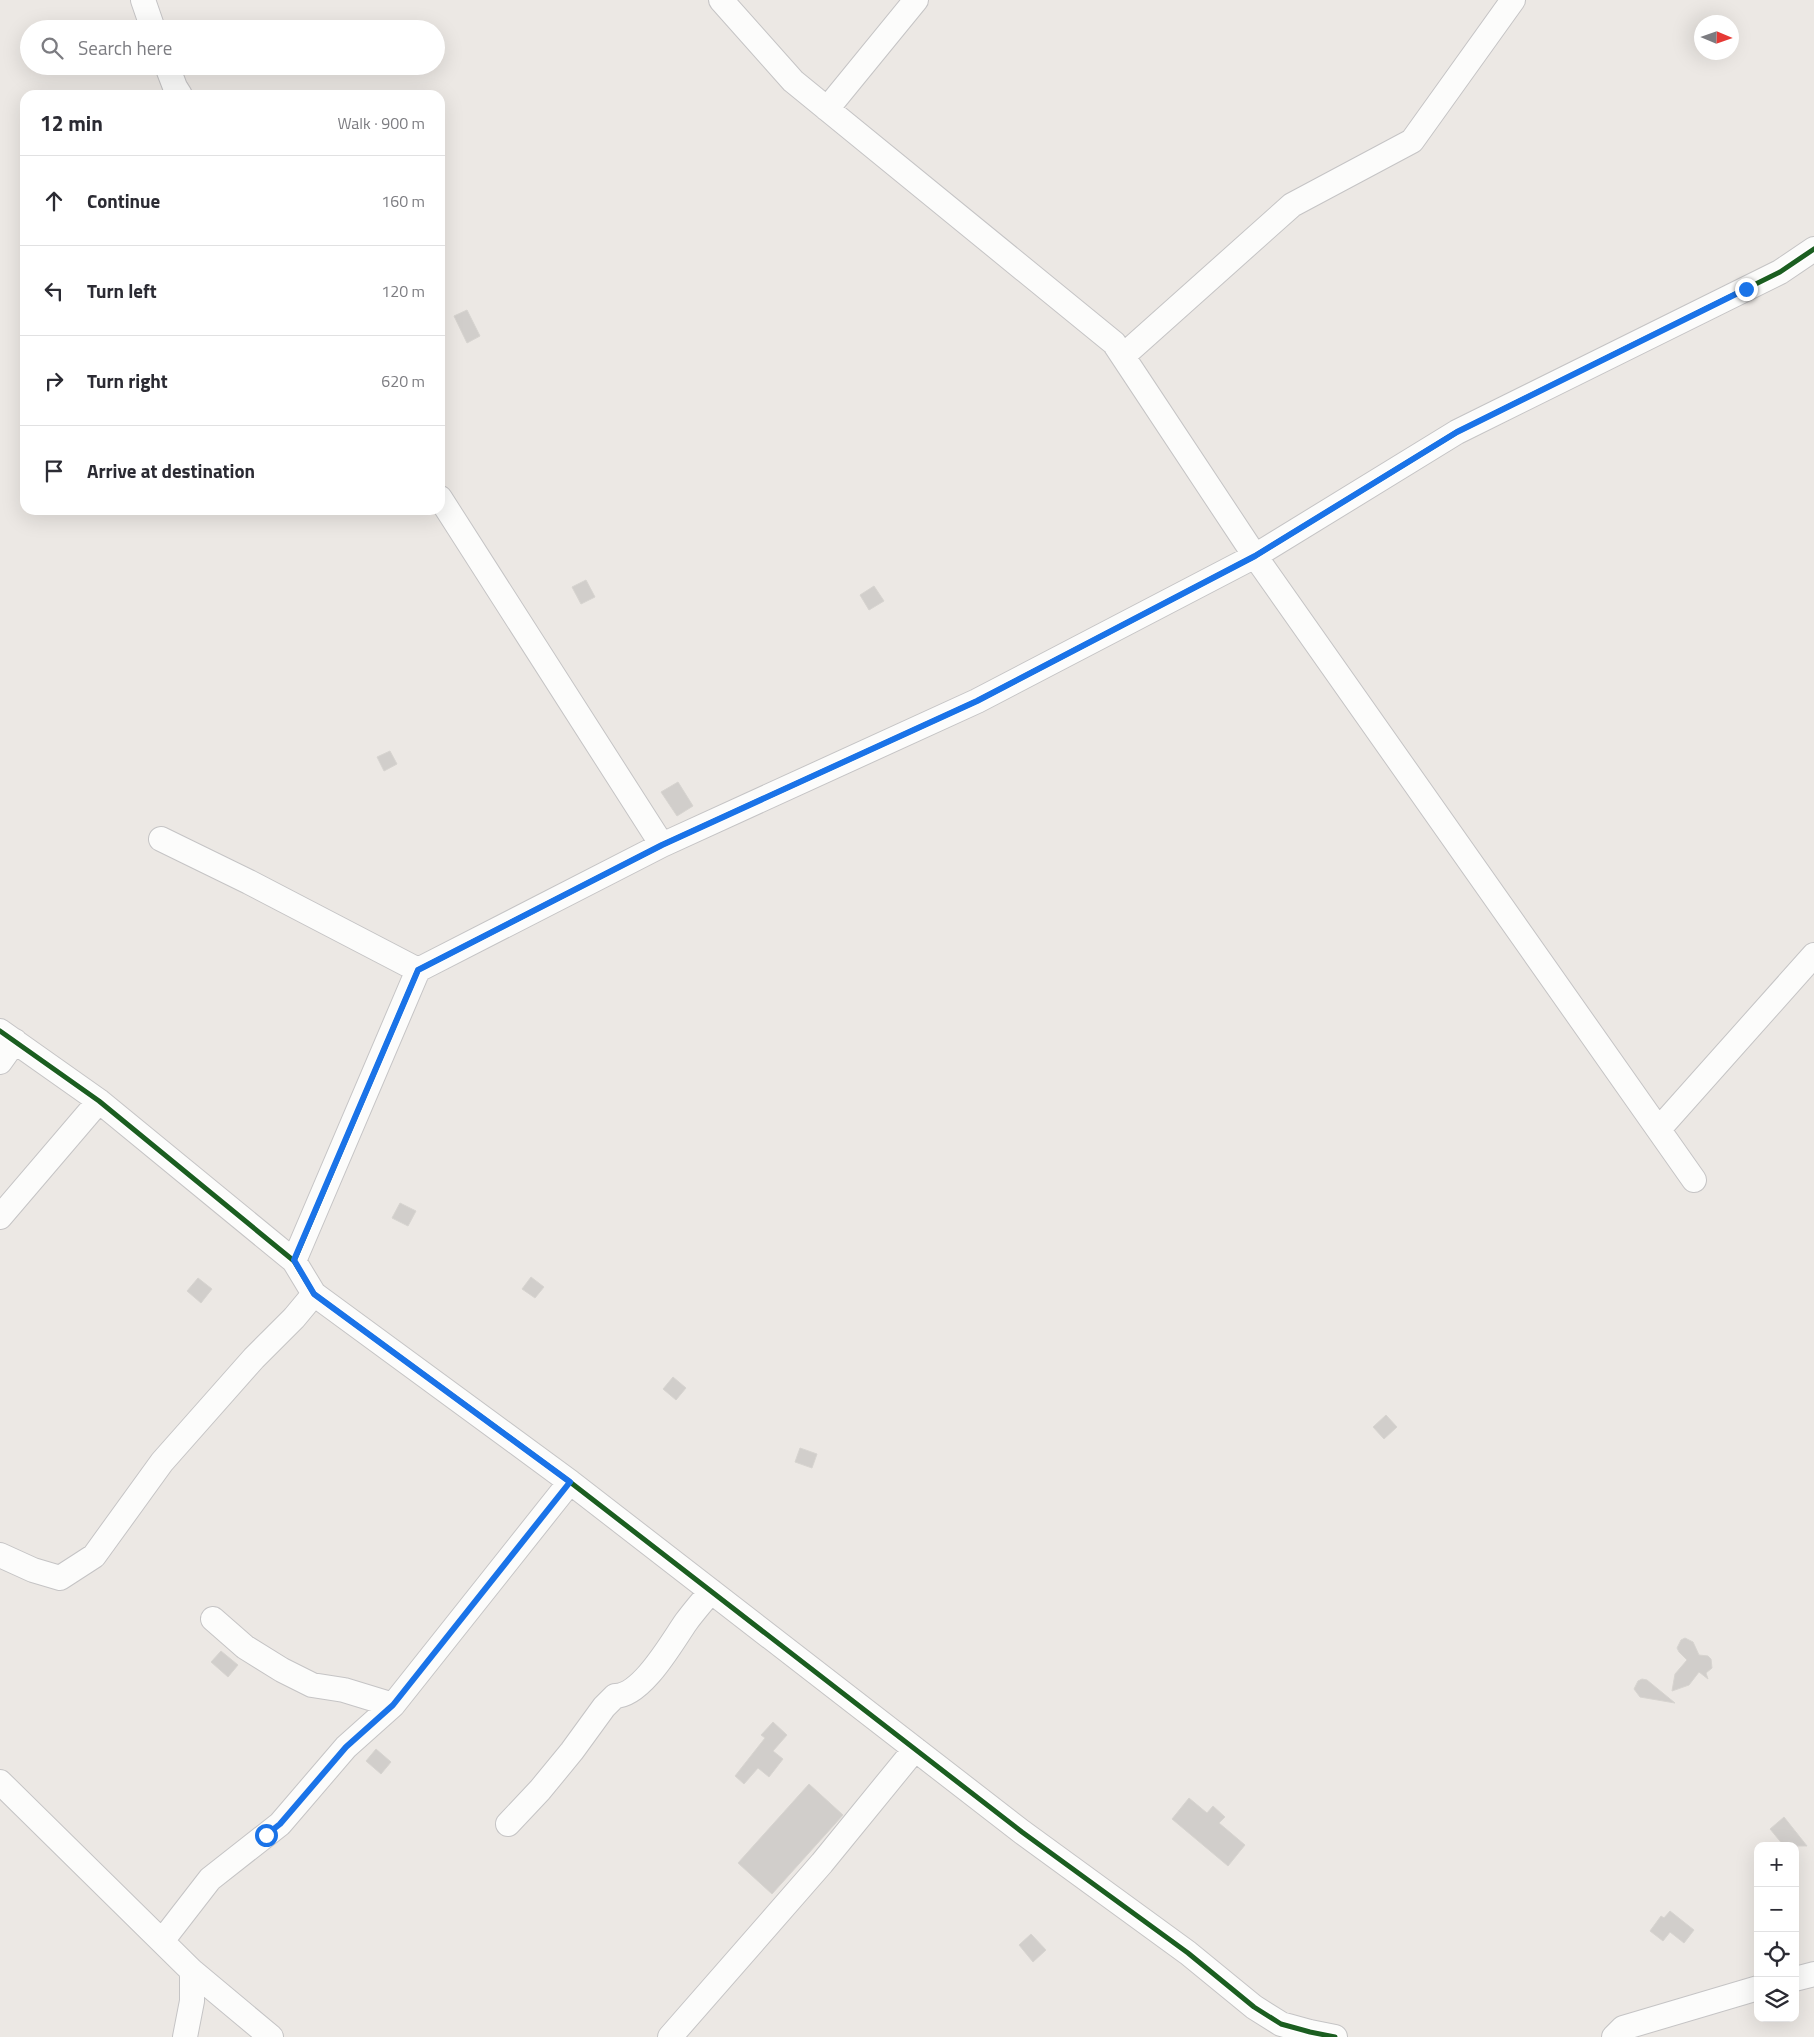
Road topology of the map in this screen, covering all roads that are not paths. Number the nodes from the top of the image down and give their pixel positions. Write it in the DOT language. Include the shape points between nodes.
graph roads {
  1 [pos="143,0"];
  2 [pos="721,0"];
  3 [pos="916,0"];
  4 [pos="1513,0"];
  5 [pos="150,20"];
  6 [pos="171,75"];
  7 [pos="177,90"];
  8 [pos="827,109"];
  9 [pos="1814,249"];
  10 [pos="1123,356"];
  11 [pos="445,506"];
  12 [pos="1255,556"];
  13 [pos="161,839"];
  14 [pos="662,845"];
  15 [pos="1814,955"];
  16 [pos="418,970"];
  17 [pos="7,1036"];
  18 [pos="0,1062"];
  19 [pos="98,1101"];
  20 [pos="1659,1129"];
  21 [pos="1694,1180"];
  22 [pos="0,1217"];
  23 [pos="294,1260"];
  24 [pos="314,1294"];
  25 [pos="570,1482"];
  26 [pos="0,1554"];
  27 [pos="711,1592"];
  28 [pos="213,1619"];
  29 [pos="393,1705"];
  30 [pos="915,1749"];
  31 [pos="0,1782"];
  32 [pos="508,1824"];
  33 [pos="162,1941"];
  34 [pos="192,1971"];
  35 [pos="1814,1974"];
  36 [pos="1799,1977"];
  37 [pos="1754,1989"];
  38 [pos="185,2037"];
  39 [pos="271,2037"];
  40 [pos="670,2037"];
  41 [pos="1335,2037"];
  42 [pos="1614,2037"];
  1 -- 5 [label="street"];
  2 -- 8 [label="street" via="793,81"];
  3 -- 8 [label="street"];
  4 -- 10 [label="street" via="1412,141 1292,205"];
  6 -- 7 [label="street"];
  8 -- 10 [label="street" via="1114,343"];
  9 -- 12 [label="street" via="1780,272 1457,432"];
  10 -- 12 [label="street"];
  11 -- 14 [label="street"];
  12 -- 14 [label="street" via="977,701"];
  12 -- 20 [label="street"];
  13 -- 16 [label="street"];
  14 -- 16 [label="street"];
  15 -- 20 [label="street"];
  16 -- 23 [label="street"];
  17 -- 18 [label="street"];
  17 -- 19 [label="street"];
  19 -- 22 [label="street"];
  19 -- 23 [label="street"];
  20 -- 21 [label="street"];
  23 -- 24 [label="street"];
  24 -- 25 [label="street"];
  24 -- 26 [label="street" via="162,1462 94,1556 60,1578 33,1570"];
  25 -- 27 [label="street"];
  25 -- 29 [label="street"];
  27 -- 30 [label="street"];
  27 -- 32 [label="street" via="687,1621 664,1658 631,1692 615,1696"];
  28 -- 29 [label="street" via="245,1647 312,1685 344,1690"];
  29 -- 33 [label="street" via="346,1747 280,1824 210,1879"];
  30 -- 40 [label="street" via="822,1863"];
  30 -- 41 [label="street" via="1070,1869 1188,1953 1254,2008 1281,2024"];
  31 -- 33 [label="street"];
  33 -- 34 [label="street"];
  34 -- 38 [label="street" via="192,2001"];
  34 -- 39 [label="street"];
  35 -- 36 [label="street"];
  37 -- 42 [label="street" via="1623,2028"];
}
